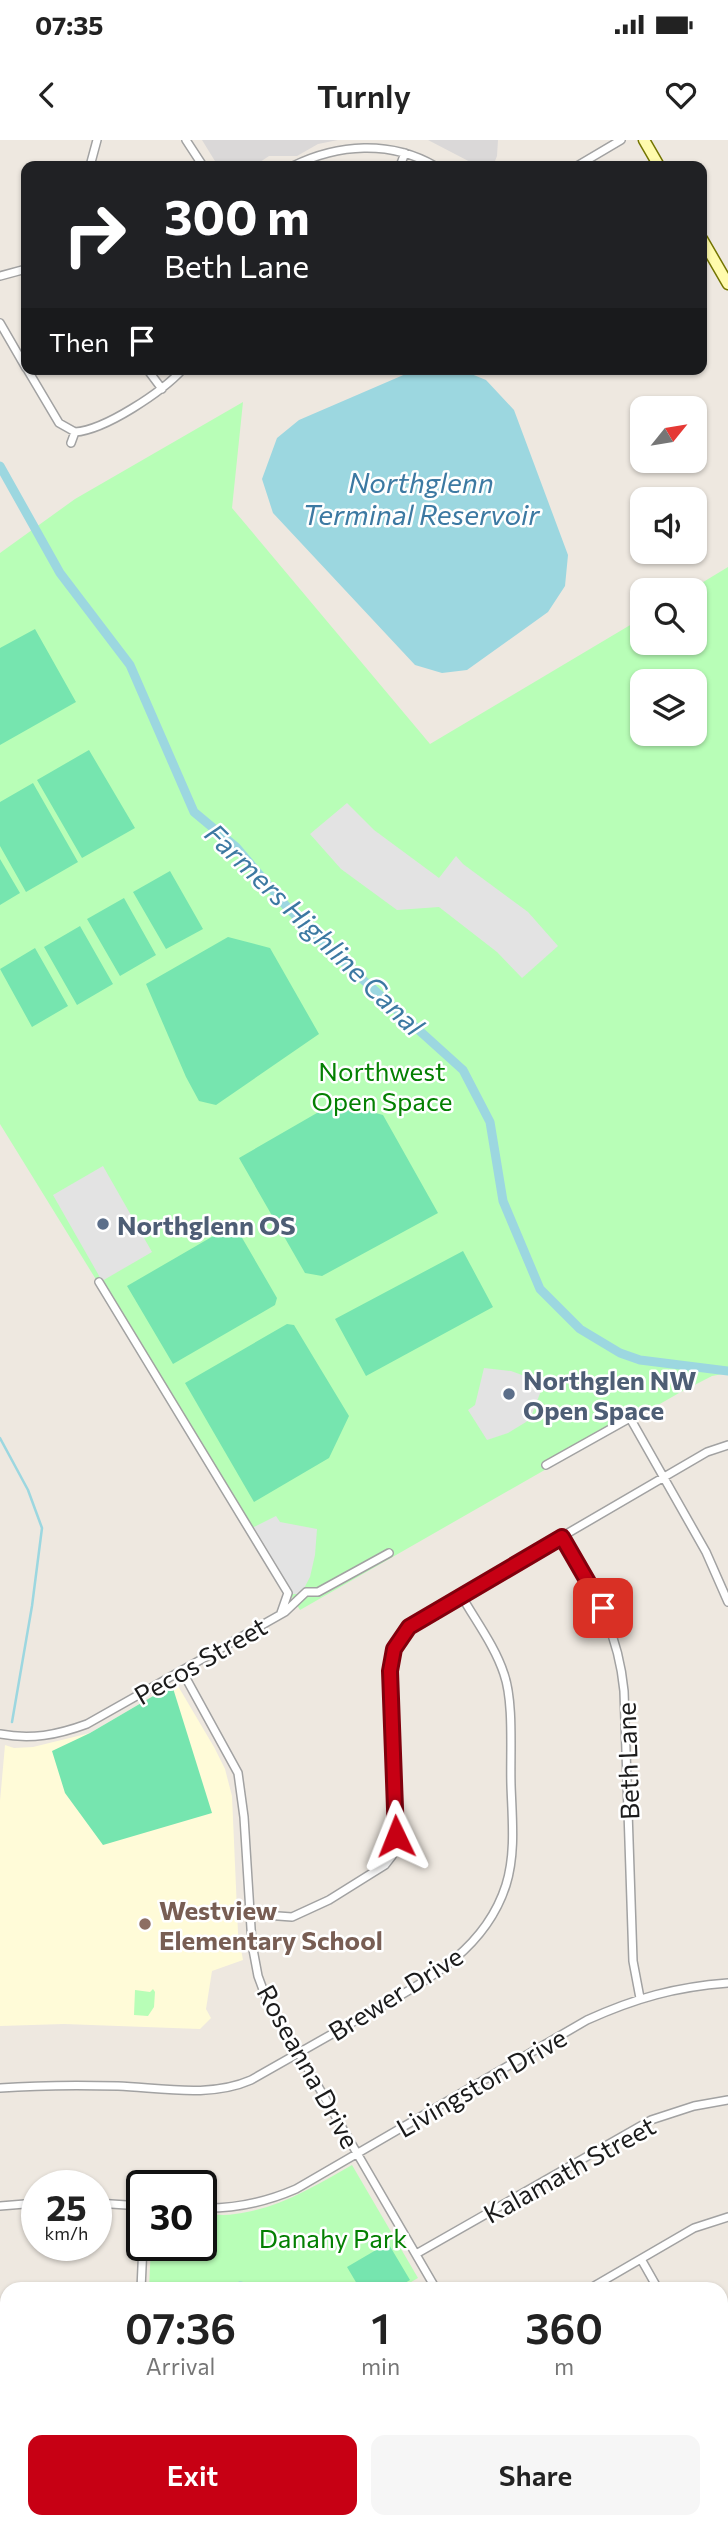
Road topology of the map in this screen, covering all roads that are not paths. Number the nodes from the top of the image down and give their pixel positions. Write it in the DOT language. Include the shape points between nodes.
graph roads {
  1 [pos="97,140"];
  2 [pos="186,140"];
  3 [pos="621,140"];
  4 [pos="644,140"];
  5 [pos="405,153"];
  6 [pos="91,161"];
  7 [pos="199,161"];
  8 [pos="304,161"];
  9 [pos="402,161"];
  10 [pos="423,161"];
  11 [pos="585,161"];
  12 [pos="656,161"];
  13 [pos="707,248"];
  14 [pos="21,270"];
  15 [pos="0,276"];
  16 [pos="728,284"];
  17 [pos="0,323"];
  18 [pos="21,359"];
  19 [pos="31,375"];
  20 [pos="152,375"];
  21 [pos="177,375"];
  22 [pos="162,389"];
  23 [pos="75,432"];
  24 [pos="71,443"];
  25 [pos="99,1282"];
  26 [pos="728,1445"];
  27 [pos="546,1465"];
  28 [pos="663,1478"];
  29 [pos="562,1537"];
  30 [pos="389,1553"];
  31 [pos="460,1595"];
  32 [pos="728,1602"];
  33 [pos="281,1613"];
  34 [pos="182,1671"];
  35 [pos="0,1734"];
  36 [pos="250,1914"];
  37 [pos="728,1983"];
  38 [pos="640,1998"];
  39 [pos="298,2053"];
  40 [pos="0,2088"];
  41 [pos="728,2100"];
  42 [pos="357,2153"];
  43 [pos="21,2204"];
  44 [pos="0,2206"];
  45 [pos="217,2207"];
  46 [pos="728,2217"];
  47 [pos="416,2254"];
  48 [pos="641,2259"];
  49 [pos="142,2261"];
  50 [pos="141,2282"];
  51 [pos="432,2282"];
  52 [pos="602,2282"];
  53 [pos="654,2282"];
  1 -- 6 [label="street"];
  2 -- 7 [label="street"];
  3 -- 11 [label="street"];
  4 -- 12 [label="main road"];
  5 -- 8 [label="street" via="344,148"];
  5 -- 9 [label="street"];
  5 -- 10 [label="street"];
  13 -- 16 [label="main road"];
  14 -- 15 [label="street"];
  17 -- 18 [label="street"];
  19 -- 23 [label="street" via="59,423"];
  20 -- 22 [label="street"];
  21 -- 22 [label="street"];
  22 -- 23 [label="street" via="102,424"];
  23 -- 24 [label="street"];
  25 -- 33 [label="street" via="288,1593"];
  26 -- 28 [label="street"];
  27 -- 28 [label="street" via="630,1418"];
  28 -- 29 [label="street"];
  28 -- 32 [label="street" via="706,1552"];
  29 -- 31 [label="street"];
  29 -- 38 [label="street, Beth Lane" via="603,1608 620,1656 633,1961"];
  30 -- 33 [label="street, Pecos Street" via="318,1592 306,1592"];
  31 -- 36 [label="street" via="409,1627 392,1655 396,1836 392,1856 380,1869 308,1912 284,1918"];
  31 -- 39 [label="street, Brewer Drive" via="500,1663 506,1683 512,1832 506,1885 486,1927 452,1963"];
  33 -- 34 [label="street, Pecos Street"];
  34 -- 35 [label="street, Pecos Street" via="71,1730 34,1737"];
  34 -- 36 [label="street, Roseanna Drive" via="238,1773"];
  36 -- 39 [label="street, Roseanna Drive" via="258,1976"];
  37 -- 38 [label="street, Livingston Drive"];
  38 -- 42 [label="street, Livingston Drive" via="587,2020"];
  39 -- 40 [label="street, Brewer Drive" via="241,2084 213,2090 46,2084"];
  39 -- 42 [label="street, Roseanna Drive"];
  41 -- 47 [label="street, Kalamath Street" via="651,2120"];
  42 -- 45 [label="street, Livingston Drive" via="283,2194 242,2206"];
  42 -- 47 [label="street, Roseanna Drive"];
  43 -- 44 [label="street"];
  46 -- 48 [label="street" via="694,2228"];
  47 -- 51 [label="street, Roseanna Drive"];
  48 -- 52 [label="street"];
  48 -- 53 [label="street"];
  49 -- 50 [label="street"];
}
